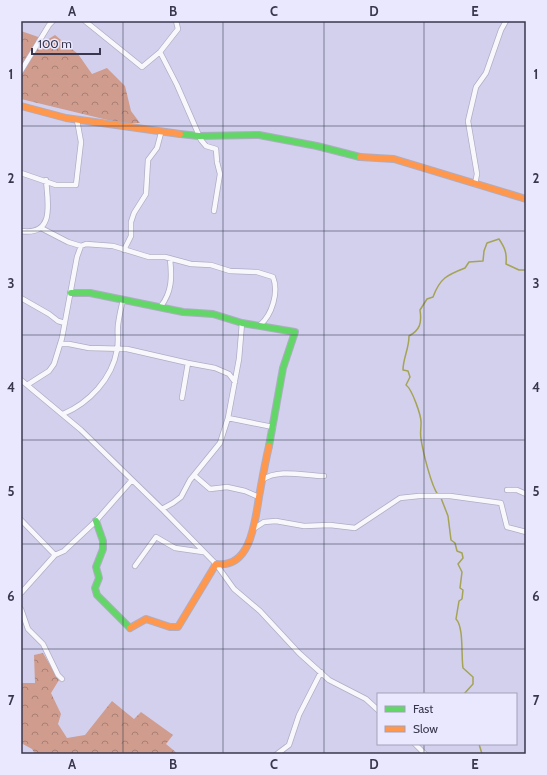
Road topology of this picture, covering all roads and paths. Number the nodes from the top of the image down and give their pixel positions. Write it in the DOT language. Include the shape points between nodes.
graph roads {
  1 [pos="53,21"];
  2 [pos="85,21"];
  3 [pos="176,21"];
  4 [pos="506,21"];
  5 [pos="160,52"];
  6 [pos="21,71"];
  7 [pos="21,106"];
  8 [pos="77,120"];
  9 [pos="161,133"];
  10 [pos="199,136"];
  11 [pos="21,173"];
  12 [pos="46,180"];
  13 [pos="475,184"];
  14 [pos="526,199"];
  15 [pos="214,210"];
  16 [pos="42,228"];
  17 [pos="21,231"];
  18 [pos="82,246"];
  19 [pos="124,250"];
  20 [pos="170,259"];
  21 [pos="71,293"];
  22 [pos="21,298"];
  23 [pos="123,300"];
  24 [pos="160,306"];
  25 [pos="242,323"];
  26 [pos="65,324"];
  27 [pos="260,325"];
  28 [pos="60,344"];
  29 [pos="118,349"];
  30 [pos="188,364"];
  31 [pos="21,380"];
  32 [pos="235,382"];
  33 [pos="27,385"];
  34 [pos="182,398"];
  35 [pos="63,414"];
  36 [pos="228,418"];
  37 [pos="273,427"];
  38 [pos="195,476"];
  39 [pos="324,476"];
  40 [pos="132,480"];
  41 [pos="262,480"];
  42 [pos="507,490"];
  43 [pos="526,494"];
  44 [pos="259,497"];
  45 [pos="162,509"];
  46 [pos="21,520"];
  47 [pos="96,521"];
  48 [pos="253,530"];
  49 [pos="526,532"];
  50 [pos="203,552"];
  51 [pos="55,555"];
  52 [pos="216,564"];
  53 [pos="135,566"];
  54 [pos="21,593"];
  55 [pos="21,609"];
  56 [pos="321,672"];
  57 [pos="62,679"];
  58 [pos="377,709"];
  59 [pos="417,745"];
  60 [pos="277,754"];
  61 [pos="425,754"];
  1 -- 6 [label="street" via="48,25"];
  2 -- 5 [label="street" via="139,66 145,66"];
  3 -- 5 [label="street" via="178,28"];
  4 -- 13 [label="street" via="500,30 486,73 476,87 468,121 477,174"];
  5 -- 10 [label="street"];
  7 -- 8 [label="street"];
  8 -- 9 [label="street"];
  8 -- 12 [label="street" via="82,142 76,185 56,185"];
  9 -- 10 [label="street"];
  9 -- 19 [label="street" via="157,148 148,160 146,194 134,213 131,236"];
  10 -- 13 [label="street" via="259,135 356,157 388,157"];
  10 -- 15 [label="street" via="203,144 217,152 220,174"];
  11 -- 12 [label="street"];
  12 -- 16 [label="street" via="48,214"];
  13 -- 14 [label="street"];
  16 -- 17 [label="street" via="30,232"];
  16 -- 18 [label="street" via="68,242"];
  18 -- 19 [label="street" via="109,246"];
  18 -- 21 [label="street" via="77,257"];
  19 -- 20 [label="street" via="149,257"];
  20 -- 24 [label="street" via="171,284 167,298"];
  20 -- 27 [label="street" via="197,265 211,265 230,271 257,272 273,277 276,286 271,310 267,320"];
  21 -- 23 [label="street" via="80,292"];
  21 -- 26 [label="street"];
  22 -- 26 [label="street"];
  23 -- 24 [label="street"];
  23 -- 29 [label="street" via="118,323"];
  24 -- 25 [label="street" via="183,312 218,315"];
  25 -- 27 [label="street"];
  25 -- 32 [label="street"];
  26 -- 28 [label="street"];
  27 -- 37 [label="street" via="295,332 283,368"];
  28 -- 29 [label="street"];
  28 -- 33 [label="street" via="52,368"];
  29 -- 30 [label="street"];
  29 -- 35 [label="street" via="108,375 100,386 82,404"];
  30 -- 32 [label="street" via="224,371 232,376"];
  30 -- 34 [label="street"];
  31 -- 33 [label="street"];
  32 -- 36 [label="street"];
  33 -- 35 [label="street"];
  35 -- 40 [label="street"];
  36 -- 37 [label="street"];
  36 -- 38 [label="street" via="220,443"];
  37 -- 41 [label="street"];
  38 -- 44 [label="street" via="210,489 227,487"];
  38 -- 45 [label="street" via="178,500"];
  39 -- 41 [label="street" via="287,474"];
  40 -- 45 [label="street"];
  40 -- 47 [label="street"];
  41 -- 44 [label="street"];
  42 -- 43 [label="street" via="517,490"];
  44 -- 48 [label="street"];
  45 -- 50 [label="street"];
  46 -- 51 [label="street"];
  47 -- 51 [label="street" via="64,551"];
  47 -- 52 [label="street" via="103,545 96,567 99,578 95,592 131,629 146,619 178,627"];
  48 -- 49 [label="street" via="269,521 304,526 330,525 355,528 400,498 450,496 501,503 507,527"];
  48 -- 52 [label="street" via="250,539 234,561 226,566"];
  50 -- 52 [label="street"];
  50 -- 53 [label="street" via="175,548 156,537"];
  51 -- 54 [label="street"];
  52 -- 56 [label="street" via="234,589 260,611 299,653"];
  55 -- 57 [label="street" via="28,629 43,644"];
  56 -- 58 [label="street" via="335,684 366,699"];
  56 -- 60 [label="street" via="299,715 289,745"];
  59 -- 61 [label="street"];
}
